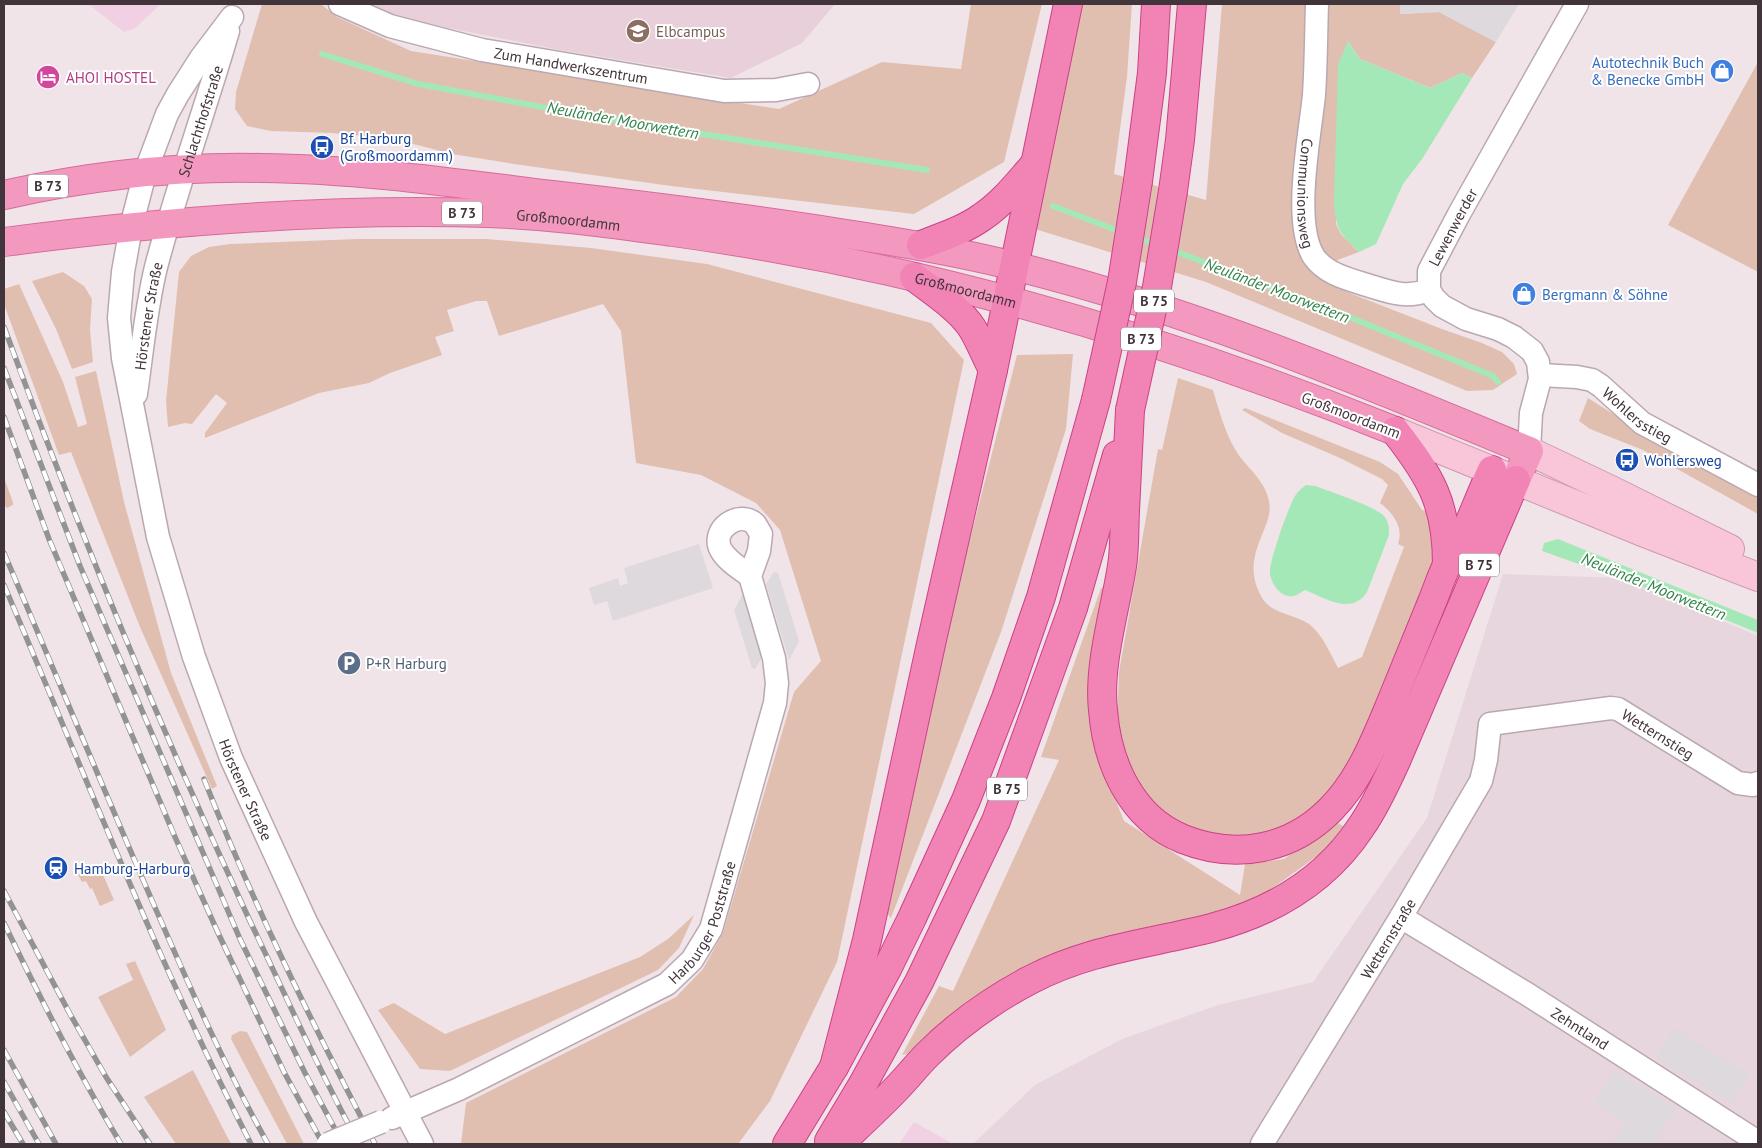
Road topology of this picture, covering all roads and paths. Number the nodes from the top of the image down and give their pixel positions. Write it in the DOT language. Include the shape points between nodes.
graph roads {
  1 [pos="340,4"];
  2 [pos="1068,4"];
  3 [pos="1156,4"];
  4 [pos="1192,4"];
  5 [pos="1317,4"];
  6 [pos="1577,4"];
  7 [pos="234,11"];
  8 [pos="808,84"];
  9 [pos="1036,163"];
  10 [pos="185,170"];
  11 [pos="145,173"];
  12 [pos="4,195"];
  13 [pos="169,224"];
  14 [pos="131,227"];
  15 [pos="4,242"];
  16 [pos="922,245"];
  17 [pos="1014,266"];
  18 [pos="914,277"];
  19 [pos="1429,290"];
  20 [pos="1008,300"];
  21 [pos="993,370"];
  22 [pos="1540,375"];
  23 [pos="134,410"];
  24 [pos="1130,410"];
  25 [pos="1394,430"];
  26 [pos="1517,446"];
  27 [pos="1504,475"];
  28 [pos="1758,485"];
  29 [pos="1758,563"];
  30 [pos="1447,564"];
  31 [pos="750,576"];
  32 [pos="1758,577"];
  33 [pos="1490,724"];
  34 [pos="1758,783"];
  35 [pos="1402,917"];
  36 [pos="834,1066"];
  37 [pos="405,1112"];
  38 [pos="1758,1140"];
  39 [pos="328,1144"];
  40 [pos="422,1144"];
  41 [pos="787,1144"];
  42 [pos="827,1144"];
  43 [pos="839,1144"];
  44 [pos="1262,1144"];
  1 -- 8 [label="street, Zum Handwerkszentrum" via="390,26 482,50 724,91 776,90"];
  2 -- 9 [label="highway"];
  3 -- 36 [label="highway, B 75, bridge" via="1152,73 1122,282 1096,400 1041,596 966,800 904,934"];
  4 -- 24 [label="highway, B 75, bridge" via="1173,191 1157,287"];
  5 -- 19 [label="street, Communionsweg" via="1314,94 1304,207 1309,246 1326,269 1340,277 1392,293 1420,294"];
  6 -- 19 [label="street, Lewenwerder" via="1432,262"];
  7 -- 10 [label="street, Schlachthofstraße"];
  7 -- 11 [label="street, Schlachthofstraße" via="178,94"];
  9 -- 16 [label="highway" via="982,218"];
  9 -- 17 [label="highway"];
  10 -- 11 [label="main road, Großmoordamm / B 73"];
  10 -- 13 [label="street, Schlachthofstraße"];
  10 -- 16 [label="main road, Großmoordamm / B 73" via="257,167 389,176 752,220"];
  11 -- 12 [label="main road, B 73" via="92,178"];
  11 -- 14 [label="street, Schlachthofstraße"];
  13 -- 14 [label="main road, Großmoordamm / B 73"];
  13 -- 18 [label="main road, Großmoordamm / B 73" via="321,214 435,212 528,215 753,244"];
  13 -- 23 [label="street, Hörstener Straße" via="148,307"];
  14 -- 15 [label="main road, B 73"];
  14 -- 23 [label="street, Hörstener Straße" via="123,272 120,318 123,358"];
  16 -- 17 [label="main road, Großmoordamm / B 73"];
  17 -- 20 [label="highway"];
  17 -- 26 [label="main road, Großmoordamm / B 73" via="1159,308 1273,348"];
  18 -- 20 [label="main road, Großmoordamm / B 73"];
  18 -- 21 [label="highway" via="966,320"];
  19 -- 22 [label="street" via="1442,306 1454,314 1498,329 1524,344 1538,362"];
  20 -- 21 [label="highway, B 75"];
  20 -- 25 [label="main road, Großmoordamm / B 73" via="1090,323 1235,371"];
  21 -- 36 [label="highway, B 75" via="868,940"];
  22 -- 26 [label="street" via="1531,412"];
  22 -- 28 [label="street, Wohlersstieg" via="1592,380 1642,423"];
  23 -- 37 [label="street, Hörstener Straße" via="158,537 194,657 231,758 306,922"];
  24 -- 30 [label="highway, B 75" via="1123,563 1102,689 1102,710 1116,770 1124,786 1147,815 1178,837 1213,848 1250,850 1287,840 1332,808 1355,778 1372,745"];
  24 -- 42 [label="highway, B 75" via="1073,608 996,821 919,982"];
  25 -- 27 [label="main road, Großmoordamm"];
  25 -- 30 [label="highway, B 75" via="1426,474 1436,495 1444,524"];
  26 -- 27 [label="main road"];
  26 -- 29 [label="main road, Großmoordamm"];
  27 -- 30 [label="highway, B 75"];
  27 -- 32 [label="main road, Großmoordamm"];
  27 -- 43 [label="highway, B 75" via="1396,761 1372,811 1325,870 1280,901 1246,917 1101,952 1015,988 954,1030"];
  31 -- 37 [label="street, Harburger Poststraße" via="774,658 775,703 710,930 692,960 667,984 459,1089"];
  33 -- 34 [label="street, Wetternstieg" via="1618,709 1738,783"];
  33 -- 35 [label="street, Wetternstraße" via="1481,781"];
  35 -- 38 [label="street, Zehntland"];
  35 -- 44 [label="street, Wetternstraße"];
  36 -- 41 [label="highway, B 75"];
  37 -- 39 [label="street, Harburger Poststraße, bridge"];
  37 -- 40 [label="street, Hörstener Straße"];
}
